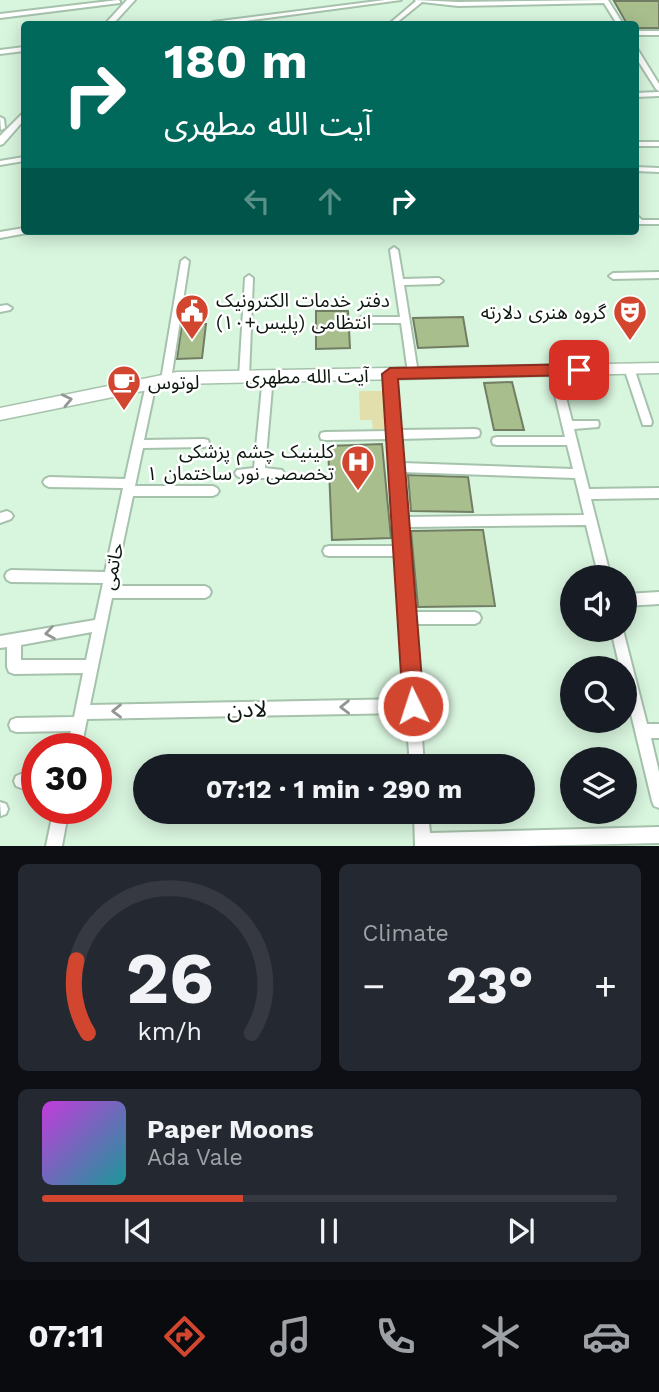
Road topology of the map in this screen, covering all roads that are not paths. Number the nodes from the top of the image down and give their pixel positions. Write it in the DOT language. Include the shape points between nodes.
graph roads {
  1 [pos="131,0"];
  2 [pos="137,0"];
  3 [pos="392,0"];
  4 [pos="398,0"];
  5 [pos="420,0"];
  6 [pos="119,1"];
  7 [pos="605,1"];
  8 [pos="0,16"];
  9 [pos="101,21"];
  10 [pos="112,21"];
  11 [pos="235,21"];
  12 [pos="396,21"];
  13 [pos="618,21"];
  14 [pos="639,33"];
  15 [pos="659,33"];
  16 [pos="21,49"];
  17 [pos="0,52"];
  18 [pos="639,57"];
  19 [pos="659,92"];
  20 [pos="639,94"];
  21 [pos="21,106"];
  22 [pos="21,118"];
  23 [pos="0,125"];
  24 [pos="0,142"];
  25 [pos="639,144"];
  26 [pos="659,144"];
  27 [pos="21,160"];
  28 [pos="0,163"];
  29 [pos="639,169"];
  30 [pos="659,170"];
  31 [pos="639,221"];
  32 [pos="659,222"];
  33 [pos="21,232"];
  34 [pos="0,235"];
  35 [pos="394,250"];
  36 [pos="185,261"];
  37 [pos="659,275"];
  38 [pos="613,276"];
  39 [pos="249,278"];
  40 [pos="439,281"];
  41 [pos="399,282"];
  42 [pos="361,320"];
  43 [pos="405,320"];
  44 [pos="659,368"];
  45 [pos="629,369"];
  46 [pos="554,370"];
  47 [pos="413,373"];
  48 [pos="390,374"];
  49 [pos="268,376"];
  50 [pos="244,377"];
  51 [pos="158,382"];
  52 [pos="0,414"];
  53 [pos="647,422"];
  54 [pos="594,424"];
  55 [pos="568,425"];
  56 [pos="394,433"];
  57 [pos="475,433"];
  58 [pos="325,436"];
  59 [pos="497,441"];
  60 [pos="572,442"];
  61 [pos="204,443"];
  62 [pos="138,444"];
  63 [pos="396,467"];
  64 [pos="241,473"];
  65 [pos="259,473"];
  66 [pos="278,473"];
  67 [pos="579,474"];
  68 [pos="49,482"];
  69 [pos="129,488"];
  70 [pos="213,491"];
  71 [pos="584,494"];
  72 [pos="659,494"];
  73 [pos="591,520"];
  74 [pos="400,522"];
  75 [pos="329,551"];
  76 [pos="402,551"];
  77 [pos="601,565"];
  78 [pos="11,576"];
  79 [pos="110,578"];
  80 [pos="107,592"];
  81 [pos="205,592"];
  82 [pos="659,598"];
  83 [pos="637,599"];
  84 [pos="407,618"];
  85 [pos="475,618"];
  86 [pos="100,625"];
  87 [pos="7,640"];
  88 [pos="620,642"];
  89 [pos="91,666"];
  90 [pos="413,706"];
  91 [pos="80,718"];
  92 [pos="16,725"];
  93 [pos="642,731"];
  94 [pos="659,731"];
  95 [pos="77,733"];
  96 [pos="416,754"];
  97 [pos="659,801"];
  98 [pos="59,824"];
  99 [pos="422,824"];
  100 [pos="659,835"];
  101 [pos="423,843"];
  102 [pos="54,846"];
  1 -- 2 [label="street"];
  1 -- 10 [label="main road"];
  3 -- 4 [label="street"];
  3 -- 11 [label="street"];
  5 -- 7 [label="street" via="458,4"];
  5 -- 12 [label="street"];
  6 -- 8 [label="street"];
  6 -- 9 [label="main road"];
  7 -- 13 [label="street"];
  14 -- 15 [label="street"];
  16 -- 17 [label="street"];
  18 -- 19 [label="street"];
  19 -- 20 [label="street"];
  21 -- 23 [label="main road"];
  22 -- 24 [label="main road"];
  25 -- 26 [label="street"];
  27 -- 28 [label="street"];
  29 -- 30 [label="street"];
  31 -- 32 [label="street"];
  33 -- 34 [label="street"];
  35 -- 41 [label="street"];
  36 -- 51 [label="street, حاتمی"];
  37 -- 38 [label="street"];
  39 -- 50 [label="street"];
  40 -- 41 [label="street"];
  41 -- 43 [label="street"];
  42 -- 43 [label="street"];
  43 -- 47 [label="street"];
  44 -- 45 [label="main road, آیت الله مطهری"];
  45 -- 46 [label="main road, آیت الله مطهری"];
  45 -- 53 [label="street"];
  46 -- 47 [label="main road, آیت الله مطهری"];
  46 -- 55 [label="street"];
  47 -- 48 [label="main road, آیت الله مطهری"];
  48 -- 49 [label="main road, آیت الله مطهری"];
  48 -- 56 [label="street"];
  49 -- 50 [label="main road, آیت الله مطهری"];
  49 -- 65 [label="street"];
  50 -- 51 [label="main road, آیت الله مطهری"];
  52 -- 51 [label="main road, آیت الله مطهری, one-way"];
  51 -- 62 [label="street, حاتمی"];
  54 -- 55 [label="street"];
  55 -- 60 [label="street"];
  56 -- 57 [label="street"];
  56 -- 58 [label="street"];
  56 -- 63 [label="street"];
  59 -- 60 [label="street"];
  60 -- 67 [label="street"];
  61 -- 62 [label="street"];
  62 -- 69 [label="street, حاتمی"];
  63 -- 67 [label="street"];
  63 -- 74 [label="street"];
  64 -- 65 [label="street"];
  65 -- 66 [label="street"];
  67 -- 71 [label="street"];
  68 -- 69 [label="street"];
  69 -- 70 [label="street"];
  69 -- 79 [label="street, حاتمی"];
  71 -- 72 [label="street"];
  71 -- 73 [label="street"];
  73 -- 74 [label="street"];
  73 -- 77 [label="street"];
  74 -- 76 [label="street"];
  75 -- 76 [label="street"];
  76 -- 84 [label="street"];
  78 -- 79 [label="street"];
  79 -- 80 [label="street, حاتمی"];
  80 -- 81 [label="street"];
  80 -- 86 [label="street, حاتمی"];
  82 -- 83 [label="street"];
  84 -- 85 [label="street"];
  84 -- 90 [label="street"];
  86 -- 87 [label="street, one-way"];
  86 -- 89 [label="street, حاتمی"];
  87 -- 89 [label="street" via="14,667"];
  88 -- 93 [label="street"];
  89 -- 91 [label="street, حاتمی"];
  90 -- 91 [label="street, لادن, one-way"];
  90 -- 96 [label="street"];
  91 -- 92 [label="street, لادن"];
  91 -- 95 [label="street, حاتمی"];
  93 -- 94 [label="street"];
  93 -- 97 [label="street"];
  98 -- 102 [label="street"];
  99 -- 101 [label="street"];
  100 -- 101 [label="street"];
}
